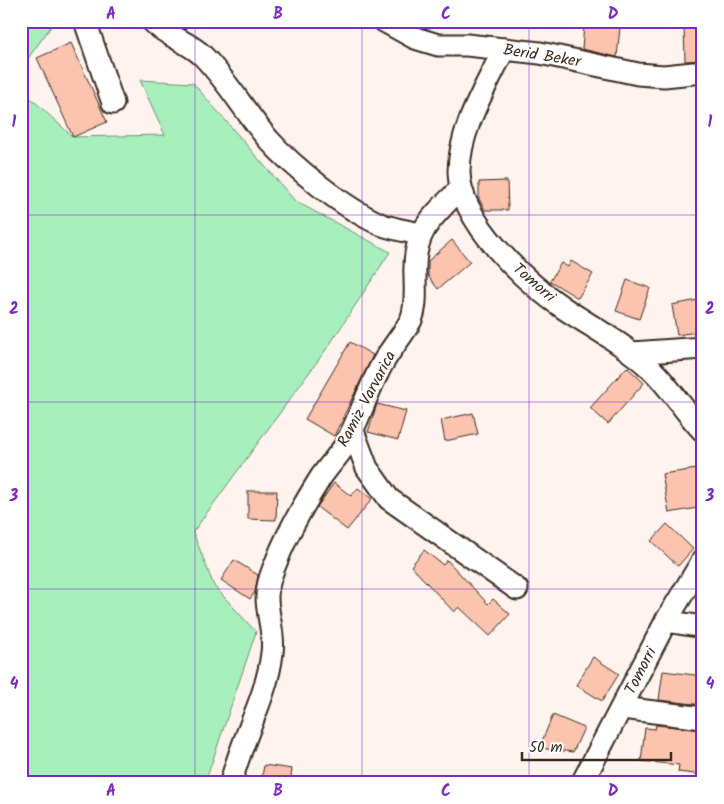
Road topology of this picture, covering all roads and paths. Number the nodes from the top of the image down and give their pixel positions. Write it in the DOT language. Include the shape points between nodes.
graph roads {
  1 [pos="85,21"];
  2 [pos="152,21"];
  3 [pos="384,21"];
  4 [pos="504,49"];
  5 [pos="703,72"];
  6 [pos="112,103"];
  7 [pos="460,189"];
  8 [pos="420,234"];
  9 [pos="703,348"];
  10 [pos="632,353"];
  11 [pos="703,430"];
  12 [pos="353,431"];
  13 [pos="703,560"];
  14 [pos="517,589"];
  15 [pos="666,621"];
  16 [pos="703,627"];
  17 [pos="622,708"];
  18 [pos="703,718"];
  19 [pos="231,783"];
  20 [pos="582,783"];
  1 -- 6 [label="street"];
  2 -- 8 [label="street" via="203,56 269,140 310,177 356,212 381,224"];
  3 -- 4 [label="street, Berid Beker" via="415,38 438,45"];
  4 -- 5 [label="street, Berid Beker" via="577,60 638,74 664,76"];
  4 -- 7 [label="street" via="468,127 460,156"];
  7 -- 8 [label="street, Ramiz Varvarica"];
  7 -- 10 [label="street, Tomorri" via="483,230 530,280 564,309 600,329"];
  8 -- 12 [label="street, Ramiz Varvarica" via="415,250 416,297 412,317 384,361"];
  9 -- 10 [label="street"];
  10 -- 11 [label="street, Tomorri" via="653,371"];
  12 -- 14 [label="street" via="368,468 389,499"];
  12 -- 19 [label="street, Ramiz Varvarica" via="291,528 268,582 272,652 267,679"];
  13 -- 15 [label="street, Tomorri"];
  15 -- 16 [label="street"];
  15 -- 17 [label="street, Tomorri"];
  17 -- 18 [label="street"];
  17 -- 20 [label="street, Tomorri"];
}
